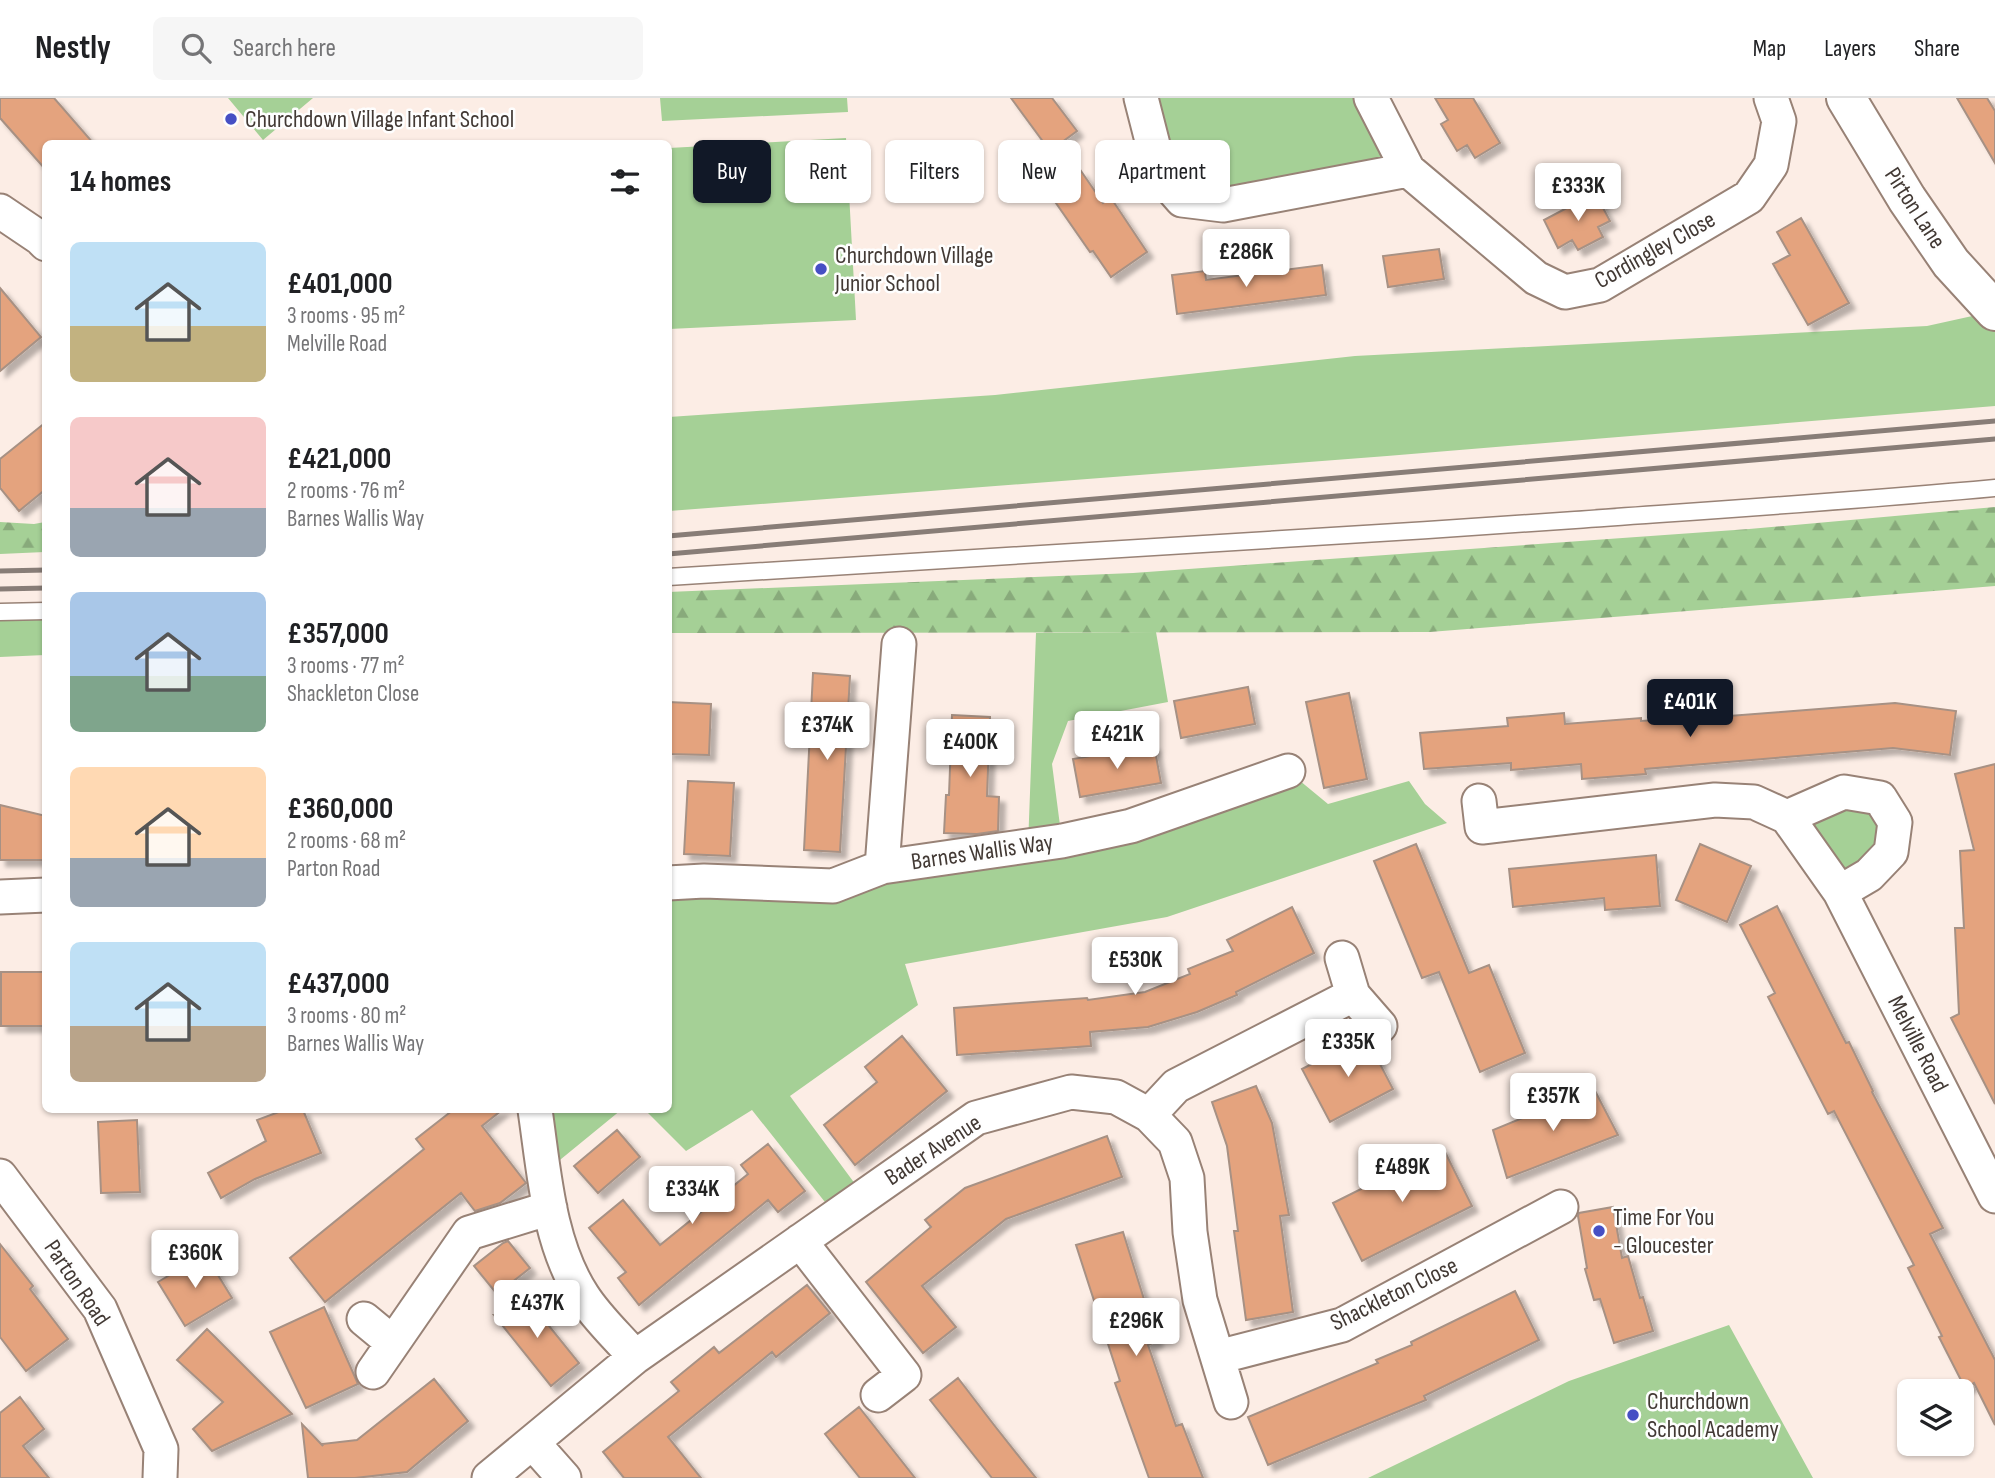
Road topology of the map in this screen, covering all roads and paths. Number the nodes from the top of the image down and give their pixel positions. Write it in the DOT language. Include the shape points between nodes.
graph roads {
  1 [pos="1141,98"];
  2 [pos="1371,98"];
  3 [pos="1771,98"];
  4 [pos="1846,98"];
  5 [pos="1408,170"];
  6 [pos="0,211"];
  7 [pos="42,240"];
  8 [pos="1995,311"];
  9 [pos="1995,488"];
  10 [pos="672,577"];
  11 [pos="42,611"];
  12 [pos="0,612"];
  13 [pos="899,644"];
  14 [pos="1288,771"];
  15 [pos="1479,801"];
  16 [pos="1787,817"];
  17 [pos="882,867"];
  18 [pos="672,883"];
  19 [pos="1840,892"];
  20 [pos="42,895"];
  21 [pos="0,897"];
  22 [pos="1342,958"];
  23 [pos="1353,995"];
  24 [pos="1380,1026"];
  25 [pos="535,1113"];
  26 [pos="1149,1115"];
  27 [pos="0,1176"];
  28 [pos="1995,1196"];
  29 [pos="1560,1207"];
  30 [pos="550,1208"];
  31 [pos="800,1241"];
  32 [pos="364,1318"];
  33 [pos="393,1343"];
  34 [pos="635,1357"];
  35 [pos="1218,1357"];
  36 [pos="373,1372"];
  37 [pos="878,1395"];
  38 [pos="1231,1402"];
  39 [pos="533,1443"];
  40 [pos="160,1478"];
  41 [pos="489,1478"];
  42 [pos="564,1478"];
  1 -- 5 [label="street" via="1161,176 1182,200 1223,205"];
  2 -- 5 [label="street, Cordingley Close"];
  3 -- 5 [label="street, Cordingley Close" via="1779,121 1771,165 1749,197 1600,285 1565,292 1536,278"];
  4 -- 8 [label="street, Pirton Lane" via="1951,263"];
  6 -- 7 [label="street"];
  9 -- 10 [label="lane"];
  11 -- 12 [label="lane"];
  13 -- 17 [label="street"];
  14 -- 17 [label="street, Barnes Wallis Way" via="1131,826 1062,841"];
  15 -- 16 [label="street" via="1482,827 1715,800 1754,802"];
  16 -- 19 [label="street, Melville Road"];
  16 -- 19 [label="street" via="1844,792 1880,798 1895,822 1891,852 1869,876"];
  17 -- 18 [label="street, Barnes Wallis Way" via="833,886"];
  19 -- 28 [label="street, Melville Road"];
  20 -- 21 [label="street"];
  22 -- 23 [label="street"];
  23 -- 24 [label="street"];
  23 -- 26 [label="street" via="1176,1086"];
  25 -- 30 [label="street"];
  26 -- 31 [label="street, Bader Avenue" via="1116,1097 1071,1093 976,1118"];
  26 -- 35 [label="street, Bader Avenue" via="1175,1142 1187,1178 1200,1300"];
  27 -- 40 [label="street, Parton Road" via="100,1308 161,1449"];
  29 -- 35 [label="street, Shackleton Close" via="1342,1325"];
  30 -- 33 [label="street" via="469,1233"];
  30 -- 34 [label="street" via="566,1266 583,1297"];
  31 -- 34 [label="street, Bader Avenue"];
  31 -- 37 [label="street" via="904,1375"];
  32 -- 33 [label="street"];
  33 -- 36 [label="street"];
  34 -- 39 [label="street, Bader Avenue"];
  35 -- 38 [label="street, Bader Avenue"];
  39 -- 41 [label="street, Bader Avenue"];
  39 -- 42 [label="street"];
}
